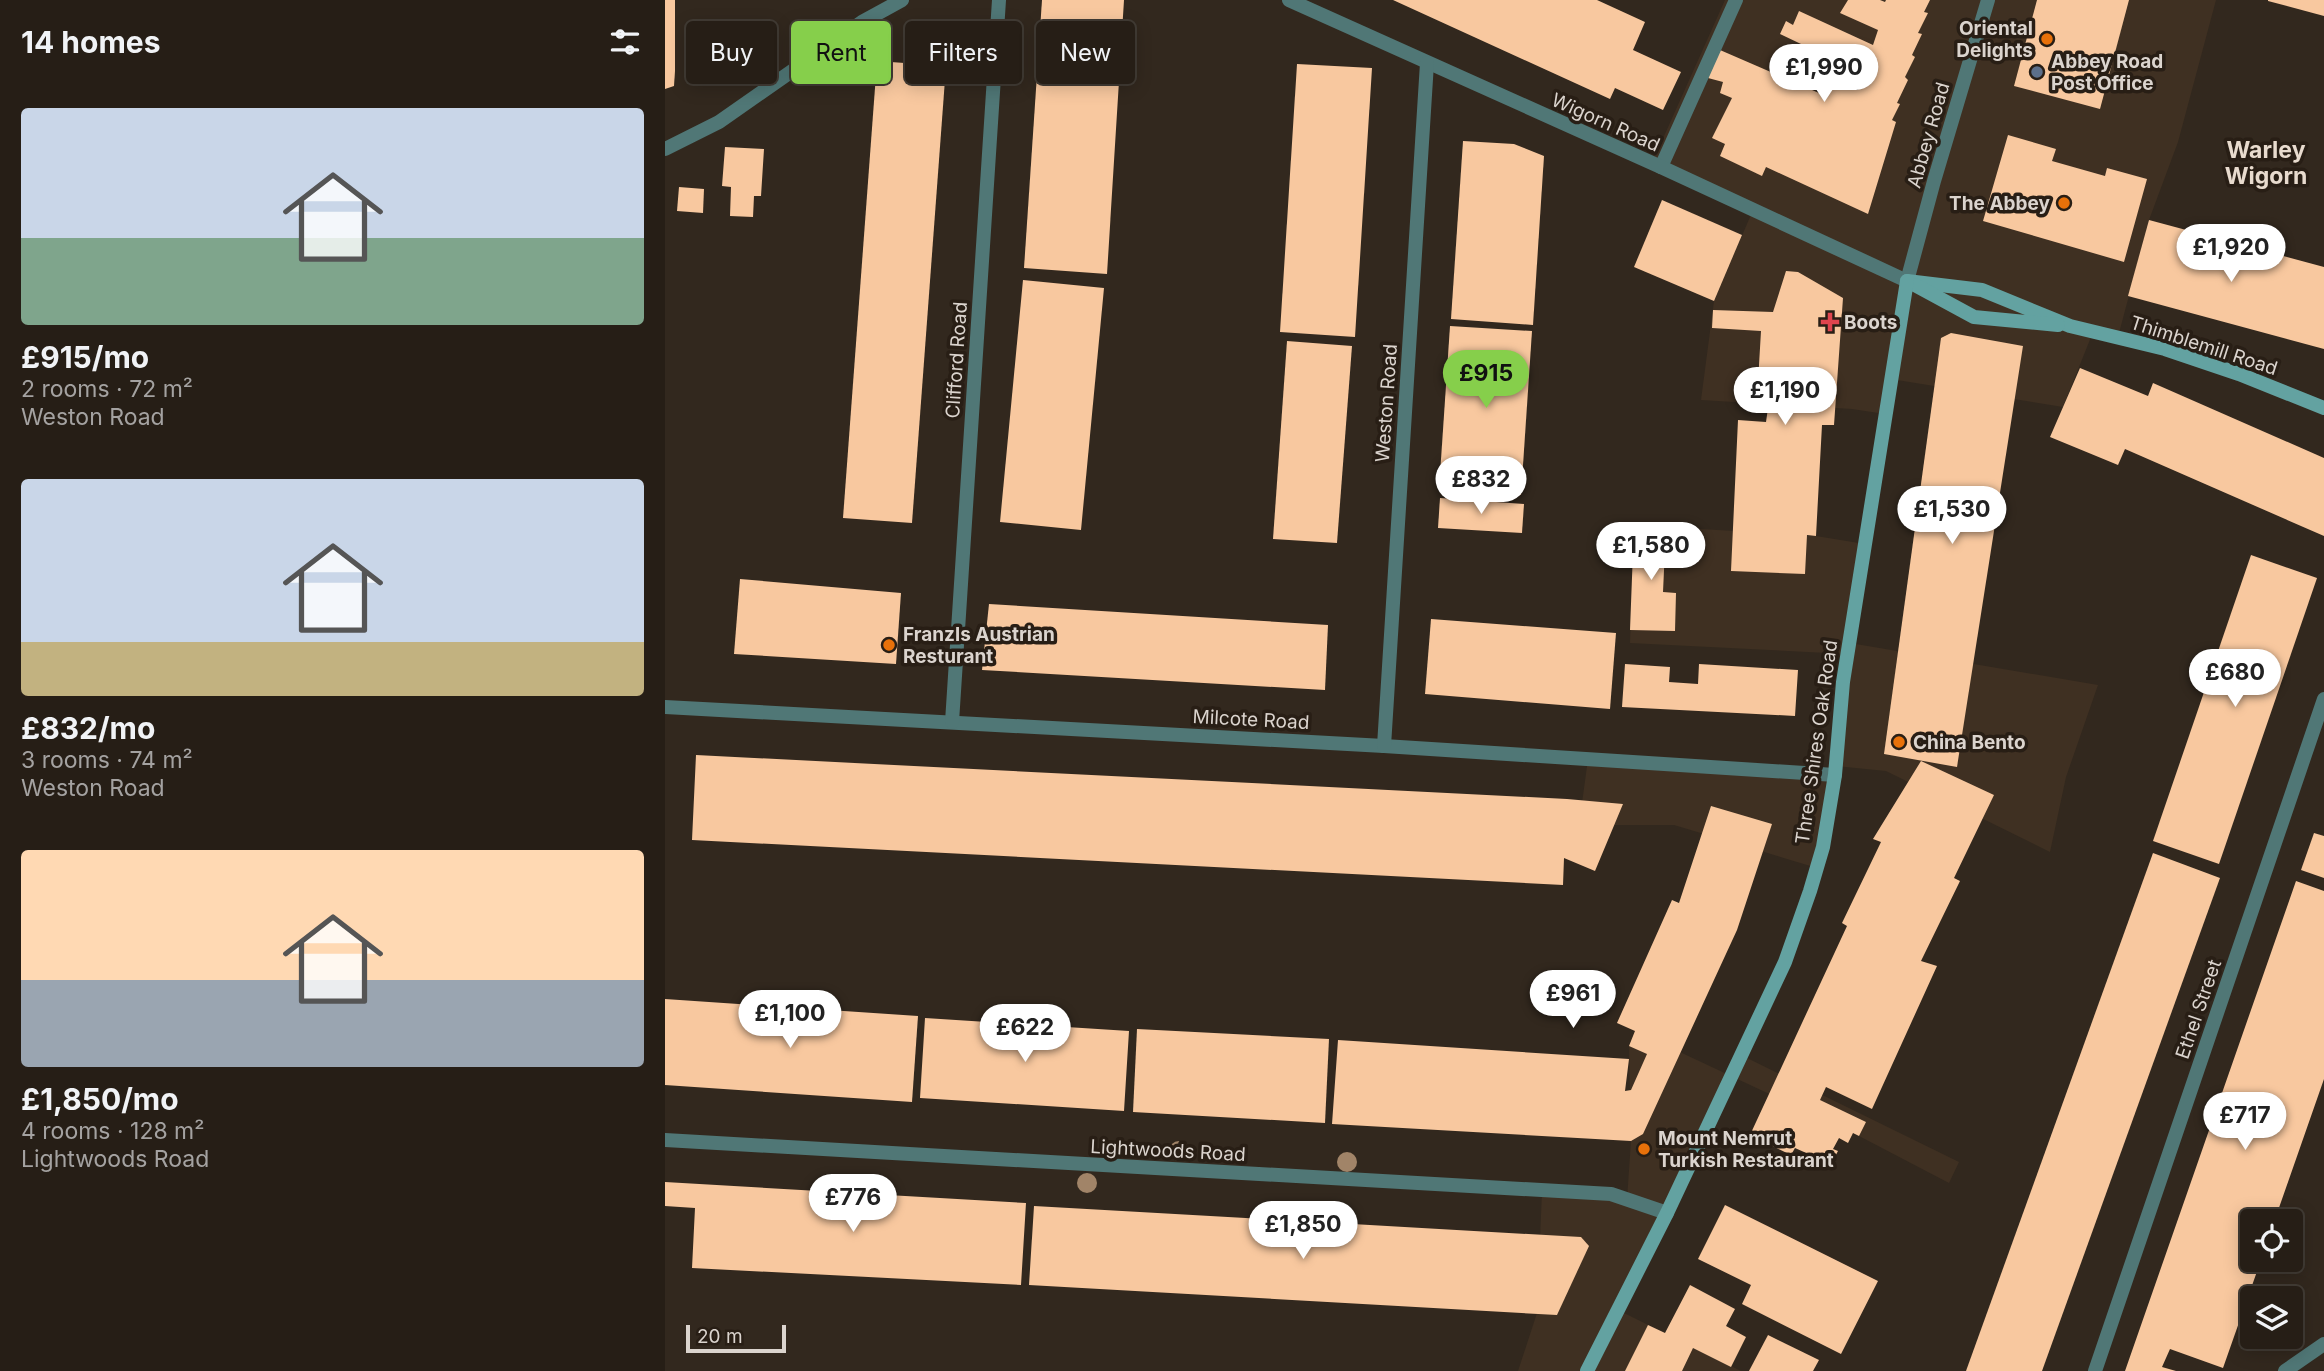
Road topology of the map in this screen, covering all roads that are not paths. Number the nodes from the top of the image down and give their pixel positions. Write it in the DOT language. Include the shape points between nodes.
graph roads {
  1 [pos="902,0"];
  2 [pos="999,0"];
  3 [pos="1289,0"];
  4 [pos="1736,0"];
  5 [pos="1988,0"];
  6 [pos="1427,63"];
  7 [pos="665,149"];
  8 [pos="1661,167"];
  9 [pos="1907,281"];
  10 [pos="2070,326"];
  11 [pos="2324,408"];
  12 [pos="2324,699"];
  13 [pos="665,707"];
  14 [pos="952,722"];
  15 [pos="1384,746"];
  16 [pos="1835,775"];
  17 [pos="665,1140"];
  18 [pos="1667,1213"];
  19 [pos="2324,1343"];
  20 [pos="1587,1371"];
  21 [pos="2095,1371"];
  22 [pos="2285,1371"];
  1 -- 7 [label="street" via="862,22 719,122"];
  2 -- 14 [label="street, Clifford Road"];
  3 -- 6 [label="street, Wigorn Road"];
  4 -- 8 [label="street"];
  5 -- 9 [label="street, Abbey Road"];
  6 -- 8 [label="street, Wigorn Road"];
  6 -- 15 [label="street, Weston Road"];
  8 -- 9 [label="street, Wigorn Road"];
  9 -- 10 [label="main road, Thimblemill Road" via="1982,290"];
  9 -- 10 [label="main road, Thimblemill Road" via="1974,317"];
  9 -- 16 [label="main road, Three Shires Oak Road" via="1843,682"];
  10 -- 11 [label="main road, Thimblemill Road" via="2165,349"];
  12 -- 21 [label="street, Ethel Street"];
  13 -- 14 [label="street, Milcote Road"];
  14 -- 15 [label="street, Milcote Road"];
  15 -- 16 [label="street, Milcote Road"];
  16 -- 18 [label="main road, Three Shires Oak Road" via="1823,847 1785,962"];
  17 -- 18 [label="street, Lightwoods Road" via="1611,1194"];
  18 -- 20 [label="main road, Three Shires Oak Road"];
  19 -- 22 [label="street"];
}
